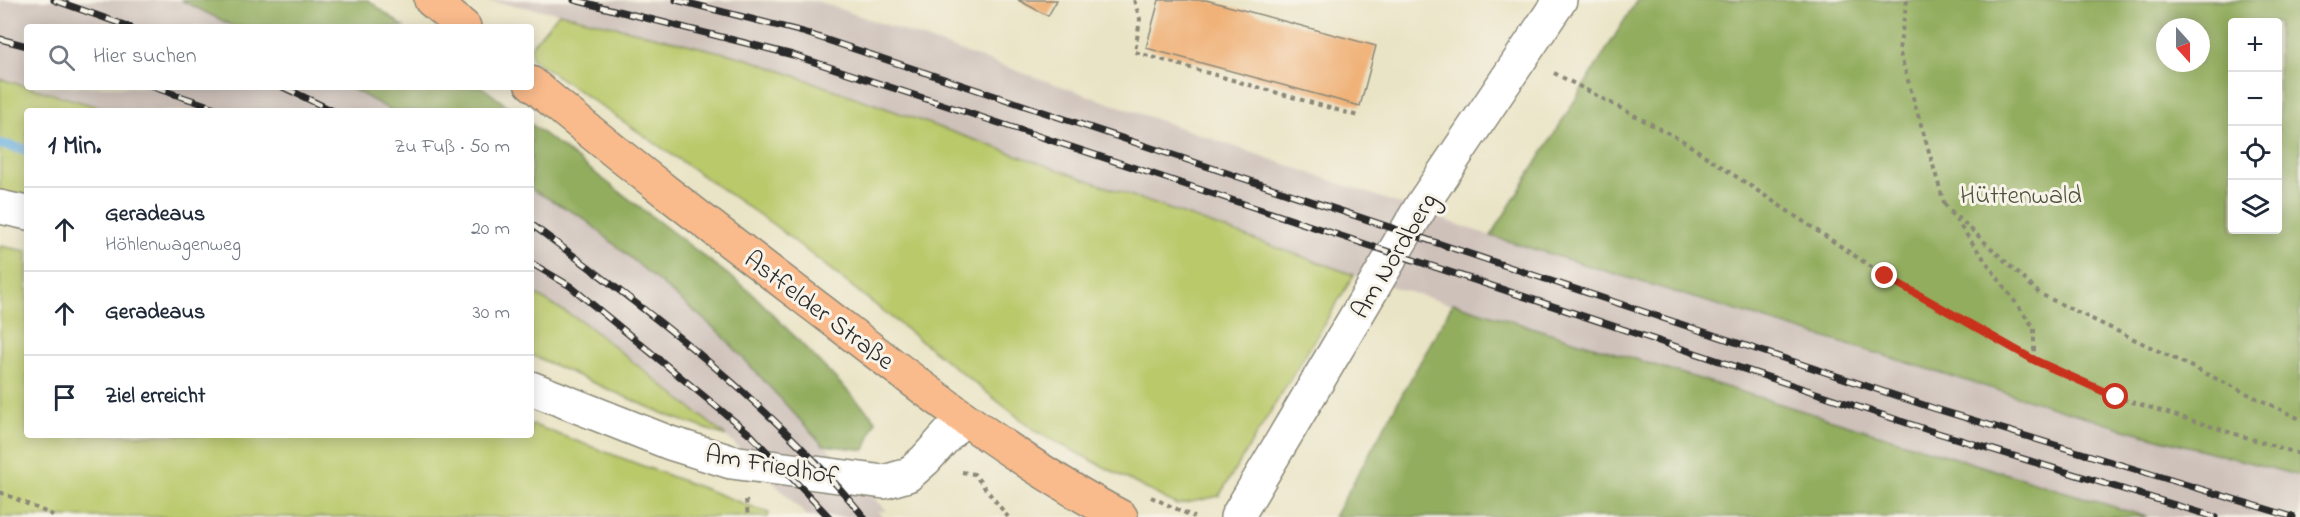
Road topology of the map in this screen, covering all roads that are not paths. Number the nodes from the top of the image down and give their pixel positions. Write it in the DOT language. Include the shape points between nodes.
graph roads {
  1 [pos="432,0"];
  2 [pos="1560,0"];
  3 [pos="460,24"];
  4 [pos="534,85"];
  5 [pos="0,207"];
  6 [pos="24,212"];
  7 [pos="534,389"];
  8 [pos="963,418"];
  9 [pos="1121,517"];
  10 [pos="1237,517"];
  1 -- 3 [label="main road"];
  2 -- 10 [label="street, Am Nordberg" via="1422,205"];
  4 -- 8 [label="main road, Astfelder Straße"];
  5 -- 6 [label="street"];
  7 -- 8 [label="street, Am Friedhof" via="670,443 731,462 884,482 908,475"];
  8 -- 9 [label="main road, Astfelder Straße" via="1043,472"];
}
